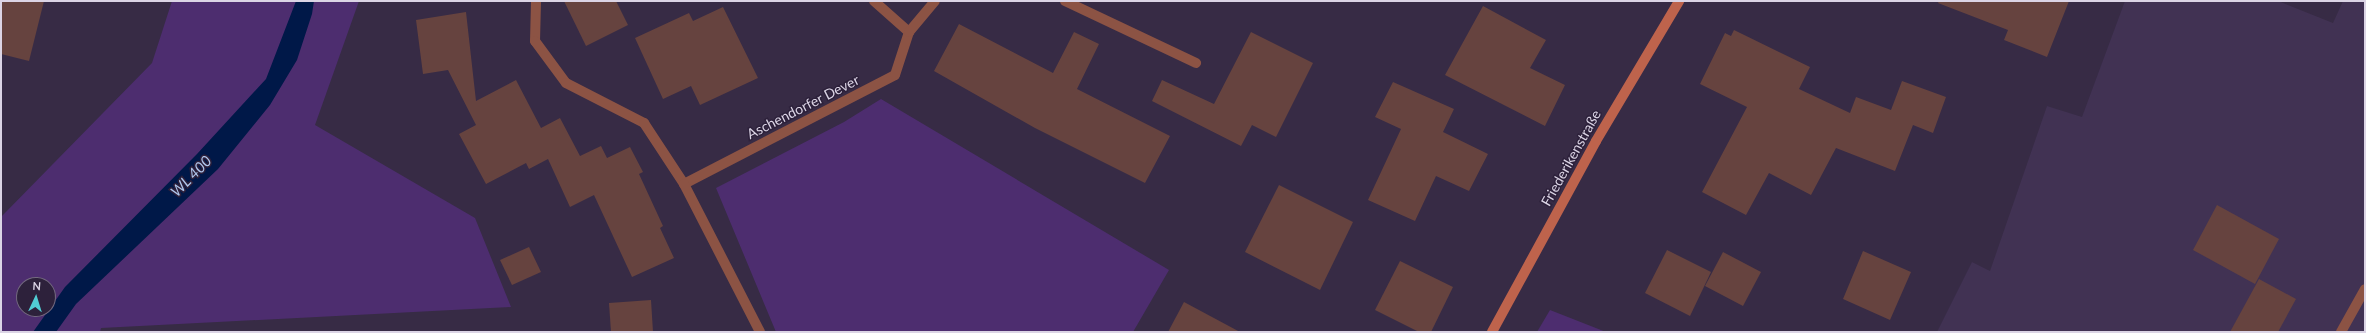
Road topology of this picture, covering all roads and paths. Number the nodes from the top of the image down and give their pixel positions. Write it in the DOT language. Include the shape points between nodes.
graph roads {
  1 [pos="536,1"];
  2 [pos="874,1"];
  3 [pos="936,1"];
  4 [pos="1065,1"];
  5 [pos="1679,1"];
  6 [pos="909,32"];
  7 [pos="1196,63"];
  8 [pos="684,184"];
  9 [pos="2365,289"];
  10 [pos="760,332"];
  11 [pos="1492,332"];
  12 [pos="2341,332"];
  1 -- 8 [label="street" via="535,41 566,84 644,123"];
  2 -- 6 [label="street"];
  3 -- 6 [label="street, Aschendorfer Dever"];
  4 -- 7 [label="street"];
  5 -- 11 [label="street, Friederikenstraße" via="1596,141"];
  6 -- 8 [label="street, Aschendorfer Dever" via="895,75"];
  8 -- 10 [label="street"];
  9 -- 12 [label="street"];
}
